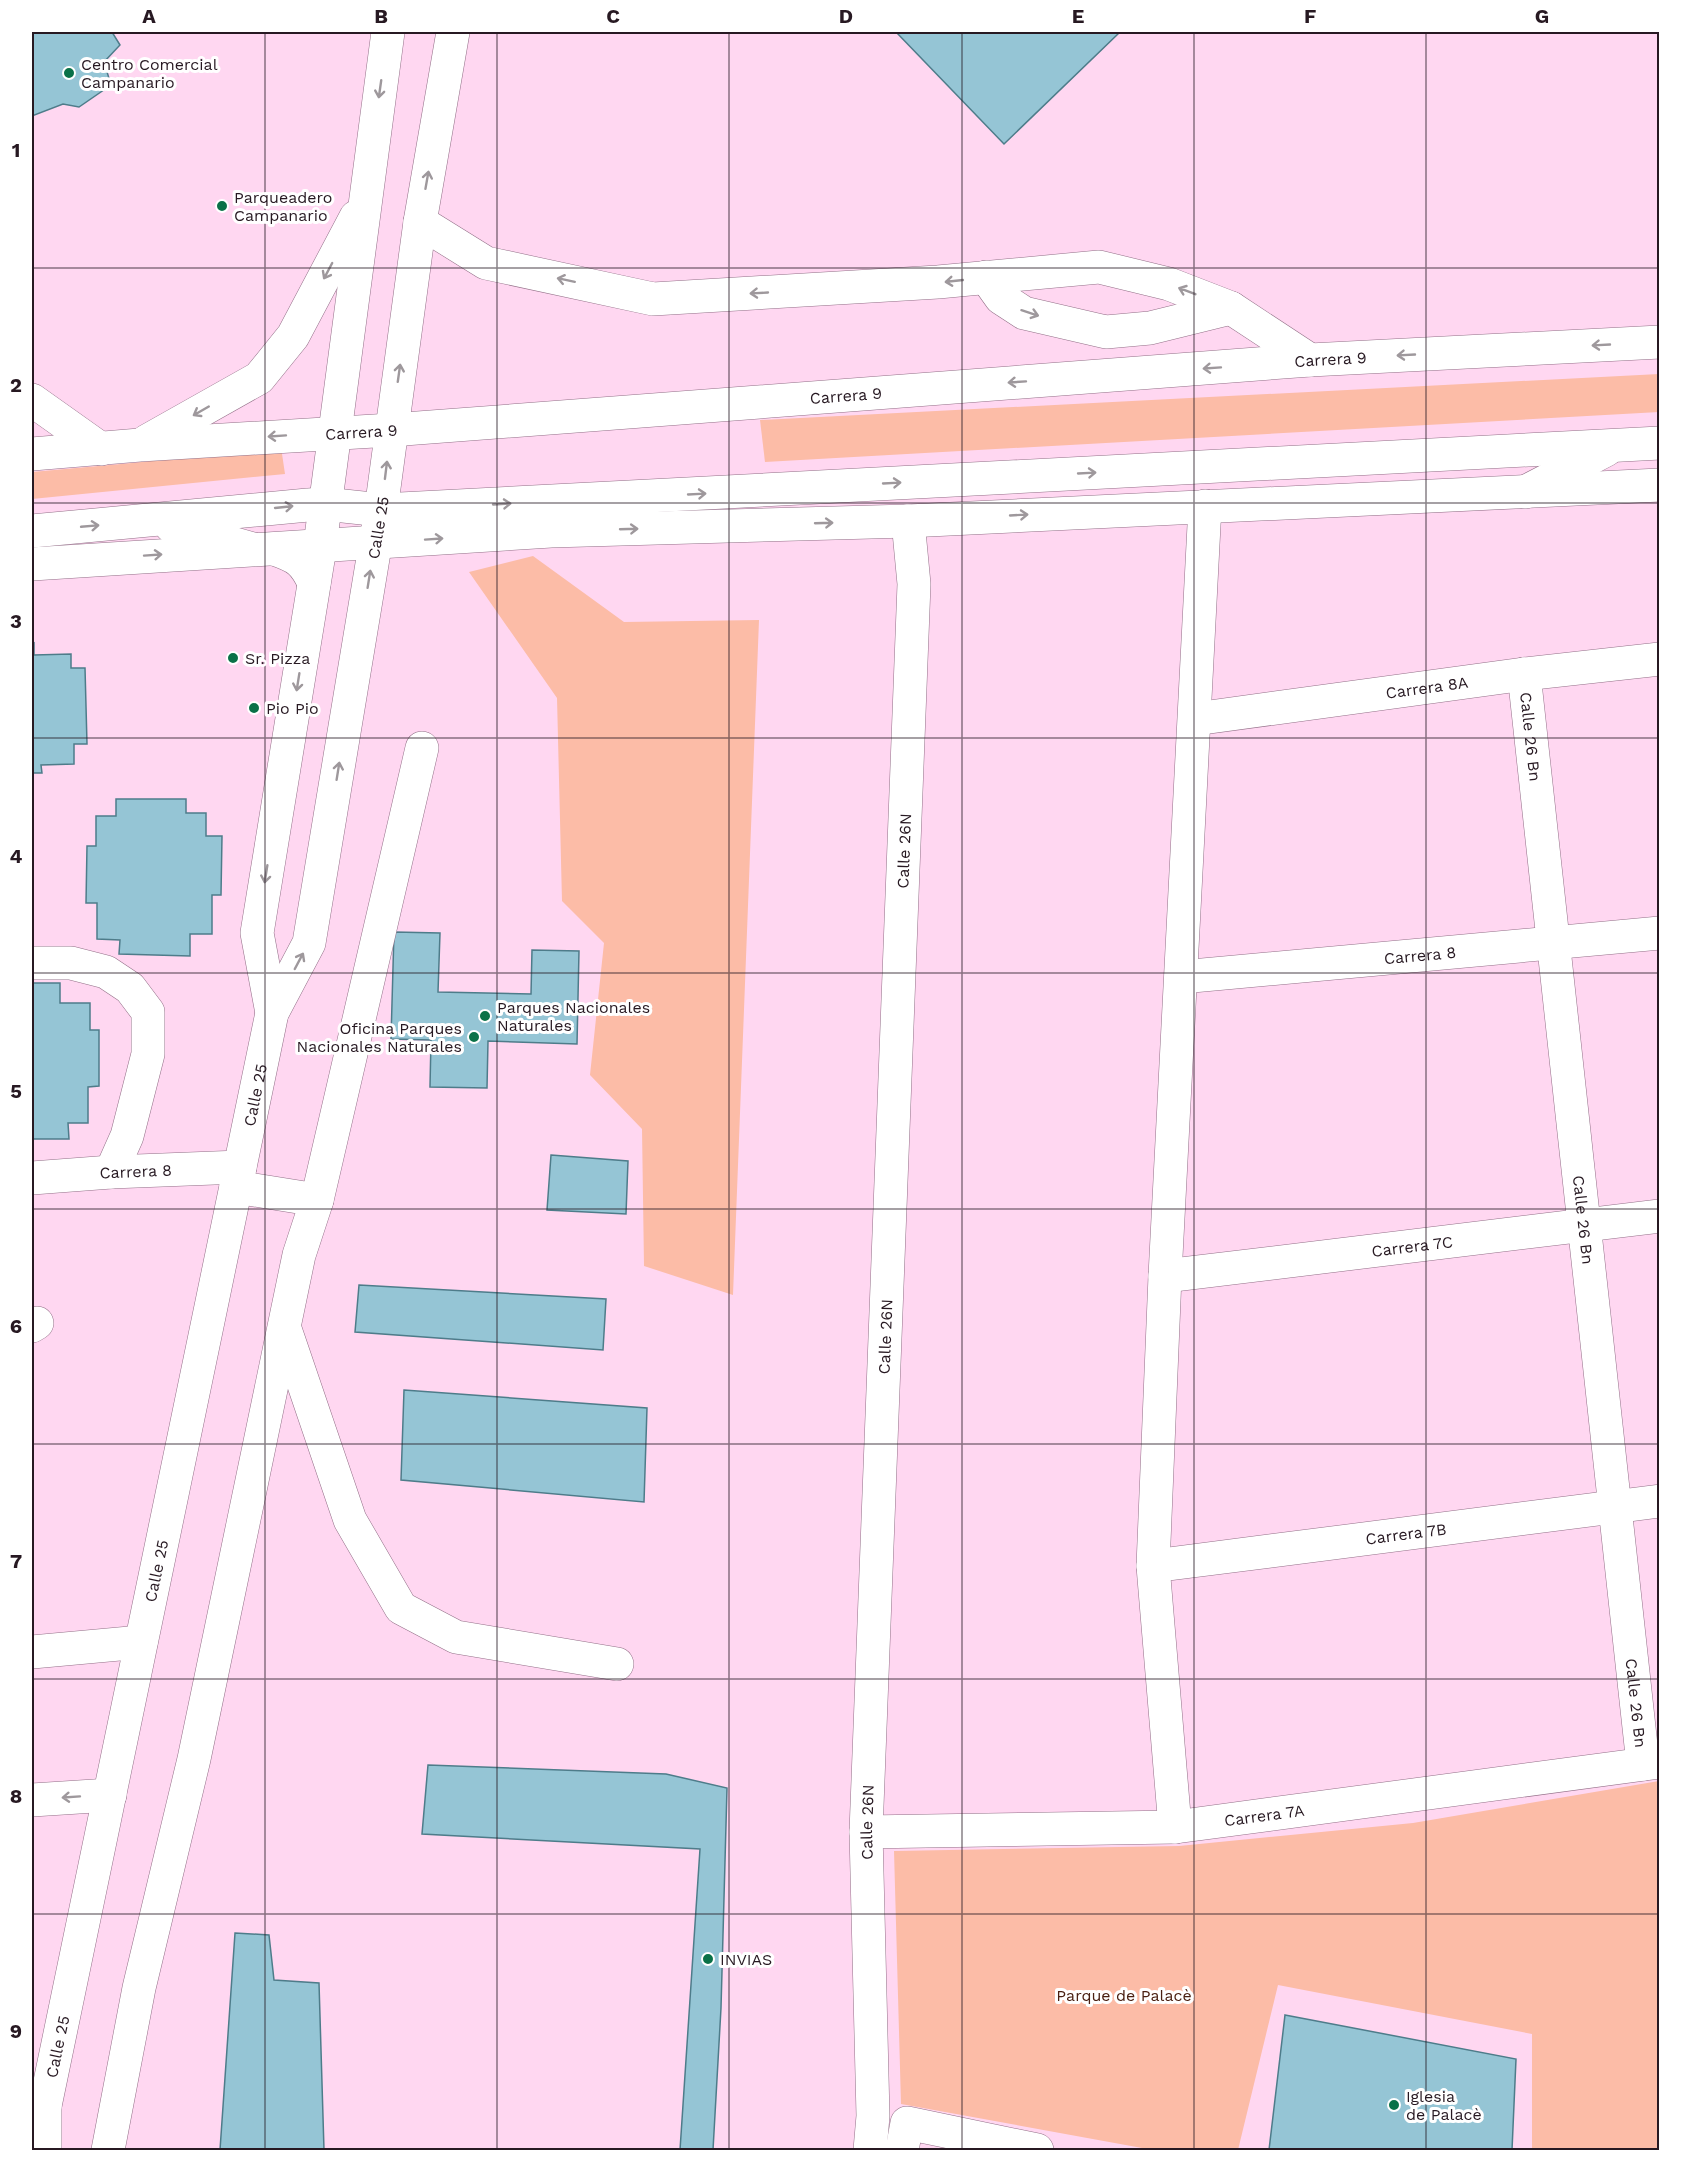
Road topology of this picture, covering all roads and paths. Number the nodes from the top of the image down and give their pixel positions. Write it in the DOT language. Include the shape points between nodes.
graph roads {
  1 [pos="388,32"];
  2 [pos="453,32"];
  3 [pos="365,201"];
  4 [pos="420,222"];
  5 [pos="986,277"];
  6 [pos="1231,308"];
  7 [pos="1659,342"];
  8 [pos="1310,360"];
  9 [pos="32,400"];
  10 [pos="391,430"];
  11 [pos="335,433"];
  12 [pos="1659,443"];
  13 [pos="140,445"];
  14 [pos="1616,445"];
  15 [pos="102,449"];
  16 [pos="32,454"];
  17 [pos="1659,485"];
  18 [pos="1525,492"];
  19 [pos="326,504"];
  20 [pos="1205,506"];
  21 [pos="381,510"];
  22 [pos="152,520"];
  23 [pos="908,521"];
  24 [pos="32,531"];
  25 [pos="376,542"];
  26 [pos="320,545"];
  27 [pos="264,549"];
  28 [pos="32,564"];
  29 [pos="314,583"];
  30 [pos="1659,659"];
  31 [pos="1524,674"];
  32 [pos="1195,719"];
  33 [pos="422,748"];
  34 [pos="1659,933"];
  35 [pos="1554,943"];
  36 [pos="32,963"];
  37 [pos="1181,977"];
  38 [pos="272,1013"];
  39 [pos="111,1172"];
  40 [pos="238,1177"];
  41 [pos="32,1178"];
  42 [pos="317,1200"];
  43 [pos="1659,1216"];
  44 [pos="1584,1225"];
  45 [pos="1165,1276"];
  46 [pos="285,1327"];
  47 [pos="1659,1501"];
  48 [pos="1614,1506"];
  49 [pos="1153,1566"];
  50 [pos="141,1642"];
  51 [pos="32,1652"];
  52 [pos="616,1665"];
  53 [pos="1651,1763"];
  54 [pos="110,1794"];
  55 [pos="32,1800"];
  56 [pos="1175,1827"];
  57 [pos="866,1832"];
  58 [pos="38,2115"];
  59 [pos="904,2137"];
  60 [pos="45,2151"];
  61 [pos="108,2151"];
  62 [pos="870,2151"];
  63 [pos="1037,2151"];
  1 -- 3 [label="street, Calle 25, one-way"];
  4 -- 2 [label="street, Calle 25, one-way"];
  3 -- 11 [label="street, Calle 25"];
  3 -- 13 [label="street, one-way" via="293,336 259,378"];
  5 -- 4 [label="street, one-way" via="653,299 486,263"];
  10 -- 4 [label="street, Calle 25, one-way"];
  6 -- 5 [label="street, one-way" via="1169,284 1099,267"];
  5 -- 6 [label="street, one-way" via="1001,298 1024,313 1106,332 1150,328"];
  6 -- 8 [label="street"];
  7 -- 8 [label="street, Carrera 9, one-way"];
  8 -- 10 [label="street, Carrera 9, one-way"];
  9 -- 15 [label="street"];
  10 -- 11 [label="street, Carrera 9"];
  21 -- 10 [label="street, Calle 25, one-way"];
  11 -- 13 [label="street, Carrera 9, one-way"];
  11 -- 19 [label="street, Calle 25"];
  12 -- 14 [label="street"];
  13 -- 15 [label="street, Carrera 9"];
  14 -- 18 [label="street"];
  21 -- 14 [label="street, one-way"];
  15 -- 16 [label="street, Carrera 9"];
  17 -- 18 [label="street"];
  18 -- 20 [label="street"];
  19 -- 21 [label="street"];
  22 -- 19 [label="street, one-way"];
  19 -- 26 [label="street, Calle 25"];
  23 -- 20 [label="street, one-way"];
  20 -- 32 [label="street"];
  21 -- 25 [label="street, Calle 25"];
  24 -- 22 [label="street, one-way"];
  22 -- 27 [label="street"];
  25 -- 23 [label="street, one-way" via="551,531"];
  23 -- 57 [label="street, Calle 26N" via="914,585"];
  25 -- 26 [label="street"];
  38 -- 25 [label="street, Calle 25, one-way" via="309,943"];
  26 -- 27 [label="street"];
  26 -- 29 [label="street, Calle 25"];
  28 -- 27 [label="street, one-way"];
  27 -- 29 [label="street" via="292,555"];
  29 -- 38 [label="street, Calle 25, one-way" via="257,933"];
  30 -- 31 [label="street, Carrera 8A"];
  31 -- 32 [label="street, Carrera 8A"];
  31 -- 35 [label="street, Calle 26 Bn"];
  32 -- 37 [label="street"];
  33 -- 42 [label="street"];
  34 -- 35 [label="street, Carrera 8"];
  35 -- 37 [label="street, Carrera 8"];
  35 -- 44 [label="street, Calle 26 Bn"];
  36 -- 39 [label="street" via="71,963 106,972 130,988 148,1012 148,1054 127,1136"];
  37 -- 45 [label="street"];
  38 -- 40 [label="street, Calle 25"];
  39 -- 40 [label="street, Carrera 8"];
  39 -- 41 [label="street, Carrera 8"];
  40 -- 42 [label="street, Carrera 8"];
  40 -- 50 [label="street, Calle 25"];
  42 -- 46 [label="street" via="299,1255"];
  43 -- 44 [label="street, Carrera 7C"];
  44 -- 45 [label="street, Carrera 7C"];
  44 -- 48 [label="street, Calle 26 Bn"];
  45 -- 49 [label="street"];
  46 -- 52 [label="street" via="350,1520 401,1608 456,1637"];
  46 -- 61 [label="street" via="194,1759 139,1988"];
  47 -- 48 [label="street, Carrera 7B"];
  48 -- 49 [label="street, Carrera 7B"];
  48 -- 53 [label="street, Calle 26 Bn"];
  49 -- 56 [label="street"];
  50 -- 51 [label="street"];
  50 -- 54 [label="street, Calle 25"];
  53 -- 56 [label="street, Carrera 7A"];
  54 -- 55 [label="street, one-way"];
  54 -- 58 [label="street, Calle 25"];
  56 -- 57 [label="street, Carrera 7A"];
  57 -- 62 [label="street, Calle 26N" via="873,2116"];
  58 -- 60 [label="street, Calle 25"];
  59 -- 63 [label="street"];
}
